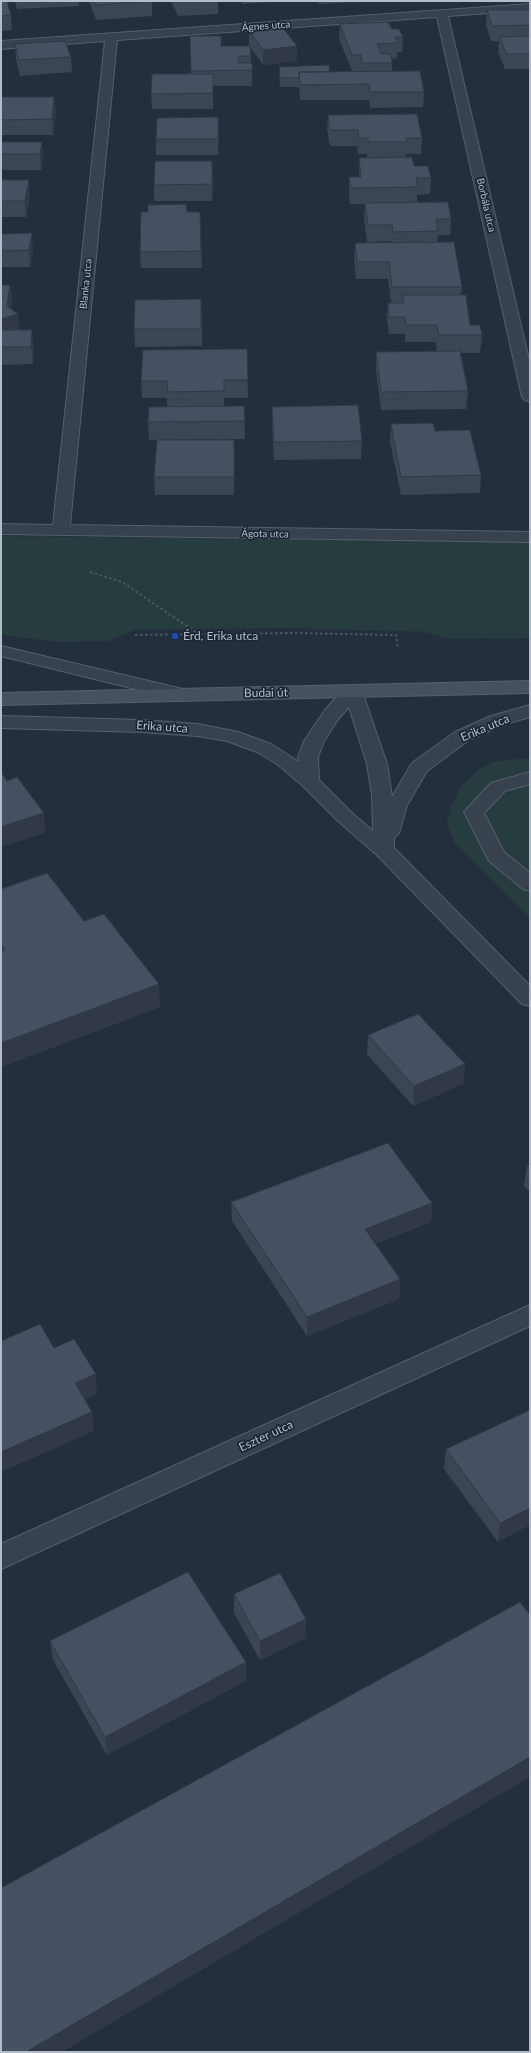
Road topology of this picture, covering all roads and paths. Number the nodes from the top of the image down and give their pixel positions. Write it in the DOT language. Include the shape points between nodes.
graph roads {
  1 [pos="530,7"];
  2 [pos="442,14"];
  3 [pos="111,37"];
  4 [pos="1,45"];
  5 [pos="530,397"];
  6 [pos="1,529"];
  7 [pos="61,531"];
  8 [pos="530,537"];
  9 [pos="135,634"];
  10 [pos="198,634"];
  11 [pos="1,651"];
  12 [pos="530,687"];
  13 [pos="403,690"];
  14 [pos="353,691"];
  15 [pos="184,695"];
  16 [pos="1,699"];
  17 [pos="530,711"];
  18 [pos="1,722"];
  19 [pos="530,778"];
  20 [pos="309,781"];
  21 [pos="384,850"];
  22 [pos="530,884"];
  23 [pos="530,999"];
  24 [pos="530,1314"];
  25 [pos="1,1557"];
  1 -- 2 [label="street, Ágnes utca"];
  2 -- 3 [label="street, Ágnes utca"];
  2 -- 5 [label="street, Borbála utca"];
  3 -- 4 [label="street, Ágnes utca"];
  3 -- 7 [label="street, Blanka utca"];
  6 -- 7 [label="street, Ágota utca"];
  7 -- 8 [label="street, Ágota utca"];
  7 -- 10 [label="path" via="87,571 122,582"];
  9 -- 10 [label="path"];
  10 -- 13 [label="path" via="396,634"];
  11 -- 15 [label="street"];
  12 -- 13 [label="main road, Budai út"];
  13 -- 14 [label="main road, Budai út"];
  14 -- 15 [label="main road, Budai út"];
  14 -- 20 [label="street" via="332,714 314,740 308,757"];
  14 -- 21 [label="street" via="377,764 382,795"];
  15 -- 16 [label="main road, Budai út"];
  17 -- 21 [label="street, Erika utca" via="498,720 462,736 419,767 398,805"];
  18 -- 20 [label="street, Erika utca" via="141,726 198,730 231,736 264,748 284,760"];
  19 -- 22 [label="street" via="498,788 474,812 496,856"];
  20 -- 21 [label="street, Erika utca" via="345,817"];
  21 -- 23 [label="street, Erika utca"];
  24 -- 25 [label="street, Eszter utca"];
}
